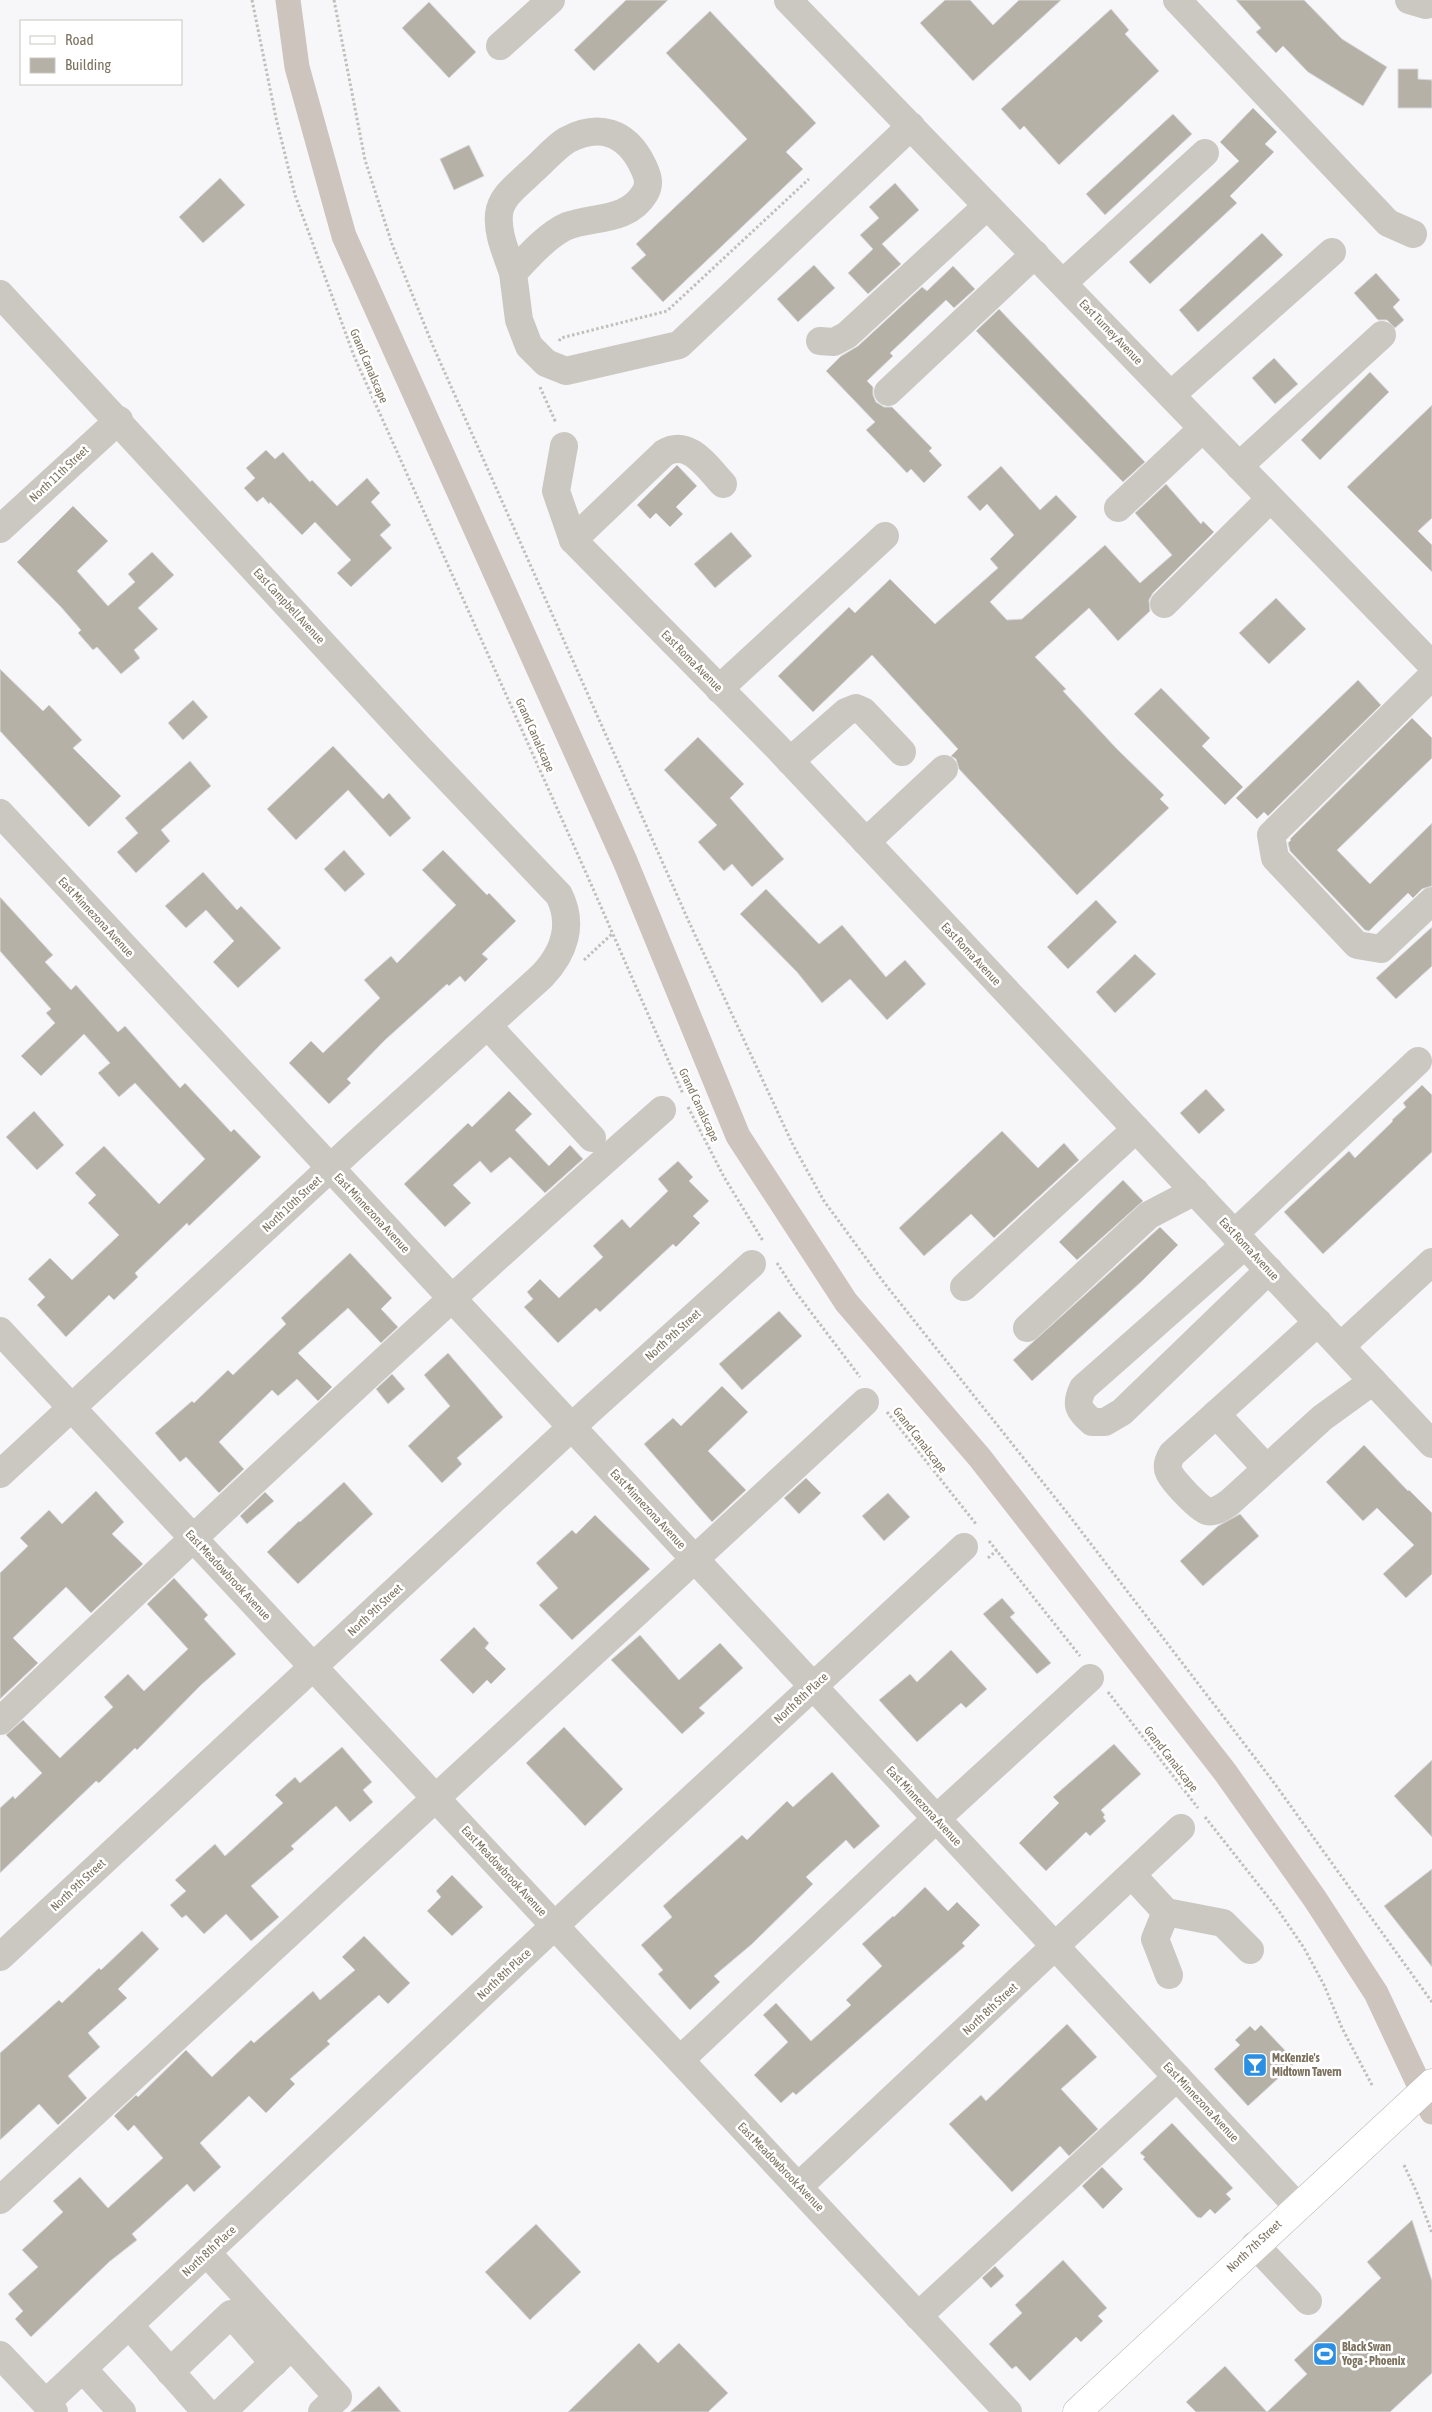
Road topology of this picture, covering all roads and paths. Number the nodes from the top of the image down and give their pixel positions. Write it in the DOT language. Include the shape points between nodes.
graph roads {
  1 [pos="252,0"];
  2 [pos="334,0"];
  3 [pos="551,0"];
  4 [pos="788,0"];
  5 [pos="1177,0"];
  6 [pos="500,46"];
  7 [pos="911,126"];
  8 [pos="1205,153"];
  9 [pos="809,179"];
  10 [pos="987,206"];
  11 [pos="1413,234"];
  12 [pos="1332,252"];
  13 [pos="1035,254"];
  14 [pos="513,273"];
  15 [pos="1063,283"];
  16 [pos="0,294"];
  17 [pos="1382,335"];
  18 [pos="820,341"];
  19 [pos="546,363"];
  20 [pos="888,392"];
  21 [pos="1171,396"];
  22 [pos="118,420"];
  23 [pos="1202,429"];
  24 [pos="564,446"];
  25 [pos="1239,466"];
  26 [pos="723,484"];
  27 [pos="1270,499"];
  28 [pos="1118,508"];
  29 [pos="0,529"];
  30 [pos="885,536"];
  31 [pos="573,540"];
  32 [pos="1164,604"];
  33 [pos="1432,666"];
  34 [pos="1432,676"];
  35 [pos="719,688"];
  36 [pos="902,752"];
  37 [pos="790,762"];
  38 [pos="944,769"];
  39 [pos="0,813"];
  40 [pos="866,842"];
  41 [pos="1432,901"];
  42 [pos="567,923"];
  43 [pos="488,1026"];
  44 [pos="1418,1061"];
  45 [pos="677,1103"];
  46 [pos="1136,1129"];
  47 [pos="592,1138"];
  48 [pos="330,1168"];
  49 [pos="1195,1191"];
  50 [pos="1240,1239"];
  51 [pos="763,1255"];
  52 [pos="1432,1262"];
  53 [pos="1269,1270"];
  54 [pos="964,1287"];
  55 [pos="453,1299"];
  56 [pos="1318,1322"];
  57 [pos="1027,1328"];
  58 [pos="0,1331"];
  59 [pos="1341,1346"];
  60 [pos="1373,1381"];
  61 [pos="871,1397"];
  62 [pos="72,1408"];
  63 [pos="1216,1414"];
  64 [pos="571,1427"];
  65 [pos="1432,1444"];
  66 [pos="1266,1468"];
  67 [pos="0,1474"];
  68 [pos="193,1538"];
  69 [pos="978,1539"];
  70 [pos="694,1559"];
  71 [pos="314,1667"];
  72 [pos="1092,1675"];
  73 [pos="813,1687"];
  74 [pos="0,1721"];
  75 [pos="436,1798"];
  76 [pos="936,1819"];
  77 [pos="1181,1828"];
  78 [pos="1132,1875"];
  79 [pos="1166,1912"];
  80 [pos="556,1926"];
  81 [pos="1056,1948"];
  82 [pos="1250,1950"];
  83 [pos="0,1957"];
  84 [pos="1170,1975"];
  85 [pos="1432,2002"];
  86 [pos="680,2060"];
  87 [pos="1177,2077"];
  88 [pos="1432,2082"];
  89 [pos="1373,2087"];
  90 [pos="1404,2165"];
  91 [pos="798,2187"];
  92 [pos="0,2200"];
  93 [pos="1297,2206"];
  94 [pos="1432,2233"];
  95 [pos="1255,2245"];
  96 [pos="207,2253"];
  97 [pos="1308,2301"];
  98 [pos="918,2316"];
  99 [pos="129,2325"];
  100 [pos="283,2354"];
  101 [pos="0,2355"];
  102 [pos="83,2369"];
  103 [pos="170,2372"];
  104 [pos="50,2408"];
  105 [pos="122,2412"];
  106 [pos="206,2412"];
  107 [pos="222,2412"];
  108 [pos="322,2412"];
  109 [pos="1008,2412"];
  110 [pos="1077,2412"];
  1 -- 45 [label="path, Grand Canalscape" via="295,196 354,356 583,866"];
  2 -- 85 [label="path" via="365,160 392,244 433,346 685,913 797,1153 824,1201 880,1277 1068,1514 1272,1780"];
  3 -- 6 [label="street"];
  4 -- 7 [label="street, East Turney Avenue"];
  5 -- 11 [label="street" via="1388,222"];
  7 -- 10 [label="street, East Turney Avenue"];
  7 -- 19 [label="street" via="679,345 566,371"];
  8 -- 15 [label="street"];
  9 -- 19 [label="path" via="667,312 561,338"];
  10 -- 13 [label="street, East Turney Avenue"];
  10 -- 18 [label="street" via="847,335 834,342"];
  12 -- 21 [label="street"];
  13 -- 15 [label="street, East Turney Avenue"];
  13 -- 20 [label="street"];
  14 -- 14 [label="street" via="568,226 614,217 638,203 646,191 648,179 631,146 614,135 601,131 587,132 566,141 504,198 499,214 500,234"];
  14 -- 19 [label="street" via="519,320 529,346"];
  15 -- 21 [label="street, East Turney Avenue"];
  16 -- 22 [label="street, East Campbell Avenue"];
  17 -- 25 [label="street"];
  19 -- 24 [label="path" via="536,380 548,401"];
  21 -- 23 [label="street, East Turney Avenue"];
  22 -- 29 [label="street, North 11th Street"];
  22 -- 42 [label="street, East Campbell Avenue" via="558,895 565,908"];
  23 -- 25 [label="street, East Turney Avenue"];
  23 -- 28 [label="street"];
  24 -- 31 [label="street, East Roma Avenue" via="556,491"];
  25 -- 27 [label="street, East Turney Avenue"];
  26 -- 31 [label="street" via="693,452 682,447 672,448"];
  27 -- 32 [label="street"];
  27 -- 33 [label="street, East Turney Avenue"];
  30 -- 35 [label="street"];
  31 -- 35 [label="street, East Roma Avenue"];
  34 -- 41 [label="street" via="1271,835 1275,858 1357,945 1381,949"];
  35 -- 37 [label="street, East Roma Avenue"];
  36 -- 37 [label="street" via="862,710 856,708 846,712"];
  37 -- 40 [label="street, East Roma Avenue"];
  38 -- 40 [label="street"];
  39 -- 48 [label="street, East Minnezona Avenue"];
  40 -- 46 [label="street, East Roma Avenue"];
  42 -- 43 [label="street, North 10th Street" via="564,942 552,966"];
  43 -- 47 [label="street"];
  43 -- 48 [label="street, North 10th Street"];
  44 -- 50 [label="street"];
  45 -- 51 [label="path, Grand Canalscape" via="724,1177"];
  45 -- 55 [label="street" via="557,1203"];
  46 -- 49 [label="street, East Roma Avenue"];
  46 -- 54 [label="street"];
  48 -- 55 [label="street, East Minnezona Avenue"];
  48 -- 62 [label="street, North 10th Street"];
  49 -- 50 [label="street, East Roma Avenue"];
  49 -- 57 [label="street" via="1149,1215"];
  50 -- 53 [label="street, East Roma Avenue"];
  50 -- 53 [label="street" via="1083,1388 1078,1400 1081,1411 1092,1422 1105,1422 1122,1412"];
  51 -- 61 [label="path, Grand Canalscape" via="795,1291"];
  51 -- 64 [label="street, North 9th Street"];
  52 -- 59 [label="street"];
  53 -- 56 [label="street, East Roma Avenue"];
  55 -- 64 [label="street, East Minnezona Avenue"];
  55 -- 68 [label="street"];
  56 -- 59 [label="street, East Roma Avenue"];
  56 -- 63 [label="street"];
  58 -- 62 [label="street, East Meadowbrook Avenue"];
  59 -- 60 [label="street, East Roma Avenue"];
  60 -- 65 [label="street, East Roma Avenue"];
  60 -- 66 [label="street" via="1322,1418"];
  61 -- 69 [label="path, Grand Canalscape"];
  61 -- 70 [label="street"];
  62 -- 67 [label="street, North 10th Street"];
  62 -- 68 [label="street, East Meadowbrook Avenue"];
  63 -- 66 [label="street"];
  63 -- 66 [label="street" via="1172,1454 1168,1462 1169,1473 1199,1508 1215,1511 1229,1503"];
  64 -- 70 [label="street, East Minnezona Avenue"];
  64 -- 71 [label="street, North 9th Street"];
  68 -- 71 [label="street, East Meadowbrook Avenue"];
  68 -- 74 [label="street"];
  69 -- 72 [label="path, Grand Canalscape"];
  69 -- 73 [label="street, North 8th Place"];
  70 -- 73 [label="street, East Minnezona Avenue"];
  70 -- 75 [label="street"];
  71 -- 75 [label="street, East Meadowbrook Avenue"];
  71 -- 83 [label="street, North 9th Street"];
  72 -- 76 [label="street"];
  72 -- 89 [label="path, Grand Canalscape" via="1276,1907 1304,1948"];
  73 -- 76 [label="street, East Minnezona Avenue"];
  73 -- 80 [label="street, North 8th Place"];
  75 -- 80 [label="street, East Meadowbrook Avenue"];
  75 -- 92 [label="street"];
  76 -- 81 [label="street, East Minnezona Avenue"];
  76 -- 86 [label="street"];
  77 -- 78 [label="street, North 8th Street"];
  78 -- 79 [label="street"];
  78 -- 81 [label="street, North 8th Street"];
  79 -- 82 [label="street" via="1223,1923"];
  79 -- 84 [label="street" via="1155,1939"];
  80 -- 86 [label="street, East Meadowbrook Avenue"];
  80 -- 96 [label="street, North 8th Place"];
  81 -- 87 [label="street, East Minnezona Avenue"];
  81 -- 91 [label="street, North 8th Street"];
  86 -- 91 [label="street, East Meadowbrook Avenue"];
  87 -- 93 [label="street, East Minnezona Avenue"];
  87 -- 98 [label="street"];
  88 -- 93 [label="main road, North 7th Street"];
  90 -- 94 [label="path"];
  91 -- 98 [label="street, East Meadowbrook Avenue"];
  93 -- 95 [label="main road, North 7th Street"];
  95 -- 97 [label="street"];
  95 -- 110 [label="main road, North 7th Street"];
  96 -- 99 [label="street, North 8th Place"];
  96 -- 100 [label="street"];
  98 -- 109 [label="street, East Meadowbrook Avenue"];
  99 -- 102 [label="street, North 8th Place"];
  99 -- 103 [label="street"];
  100 -- 103 [label="street" via="231,2314"];
  100 -- 107 [label="street"];
  100 -- 108 [label="street" via="338,2397"];
  101 -- 104 [label="street"];
  102 -- 104 [label="street, North 8th Place"];
  102 -- 105 [label="street"];
  103 -- 106 [label="street"];
}
